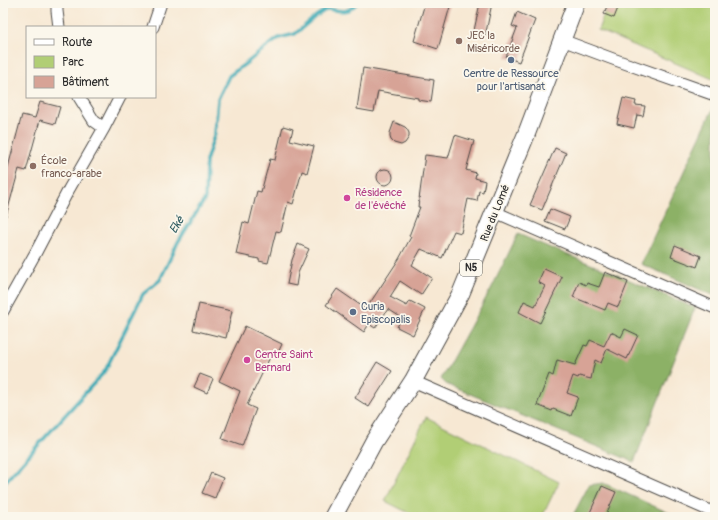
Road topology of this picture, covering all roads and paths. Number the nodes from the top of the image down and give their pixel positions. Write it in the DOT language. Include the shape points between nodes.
graph roads {
  1 [pos="57,3"];
  2 [pos="161,3"];
  3 [pos="576,3"];
  4 [pos="59,26"];
  5 [pos="153,26"];
  6 [pos="562,40"];
  7 [pos="715,96"];
  8 [pos="81,98"];
  9 [pos="119,98"];
  10 [pos="104,128"];
  11 [pos="495,212"];
  12 [pos="715,308"];
  13 [pos="3,311"];
  14 [pos="413,381"];
  15 [pos="715,513"];
  16 [pos="333,517"];
  1 -- 4 [label="street"];
  2 -- 5 [label="street"];
  3 -- 6 [label="main road, Rue du Lomé / N5"];
  6 -- 7 [label="street"];
  6 -- 11 [label="main road, Rue du Lomé / N5"];
  8 -- 10 [label="street" via="94,121"];
  9 -- 10 [label="street"];
  10 -- 13 [label="street"];
  11 -- 12 [label="street"];
  11 -- 14 [label="main road, Rue du Lomé / N5" via="461,293"];
  14 -- 15 [label="street"];
  14 -- 16 [label="main road, Rue du Lomé / N5" via="374,441"];
}
